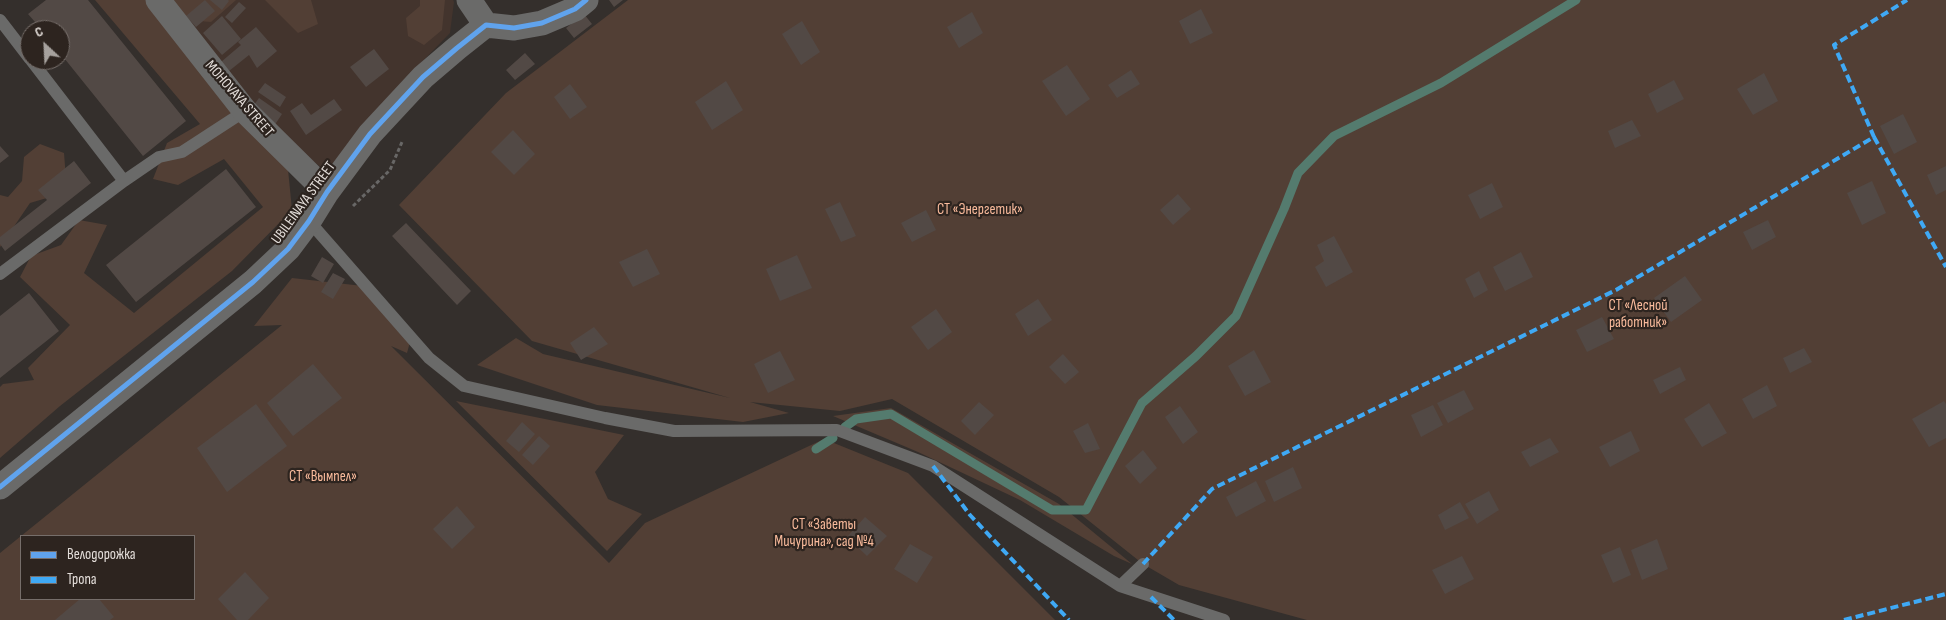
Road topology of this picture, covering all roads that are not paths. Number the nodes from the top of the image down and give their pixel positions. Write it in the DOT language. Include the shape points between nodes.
graph roads {
  1 [pos="158,0"];
  2 [pos="469,0"];
  3 [pos="586,0"];
  4 [pos="0,20"];
  5 [pos="486,25"];
  6 [pos="20,45"];
  7 [pos="39,70"];
  8 [pos="245,111"];
  9 [pos="124,180"];
  10 [pos="327,192"];
  11 [pos="316,228"];
  12 [pos="0,274"];
  13 [pos="0,487"];
  14 [pos="1143,564"];
  15 [pos="1120,586"];
  16 [pos="1224,620"];
  1 -- 8 [label="street, MOHOVAYA STREET"];
  2 -- 5 [label="street"];
  3 -- 5 [label="street" via="575,9 542,23 514,28"];
  4 -- 6 [label="lane"];
  5 -- 10 [label="street, UBILEINAYA STREET" via="423,77 370,134"];
  7 -- 9 [label="lane"];
  8 -- 9 [label="lane" via="182,152 159,157"];
  8 -- 10 [label="street, MOHOVAYA STREET"];
  9 -- 12 [label="lane"];
  10 -- 11 [label="street, UBILEINAYA STREET"];
  11 -- 13 [label="street, UBILEINAYA STREET"];
  11 -- 15 [label="lane" via="429,358 464,386 674,431 837,430 933,466"];
  14 -- 15 [label="lane"];
  15 -- 16 [label="lane"];
}
